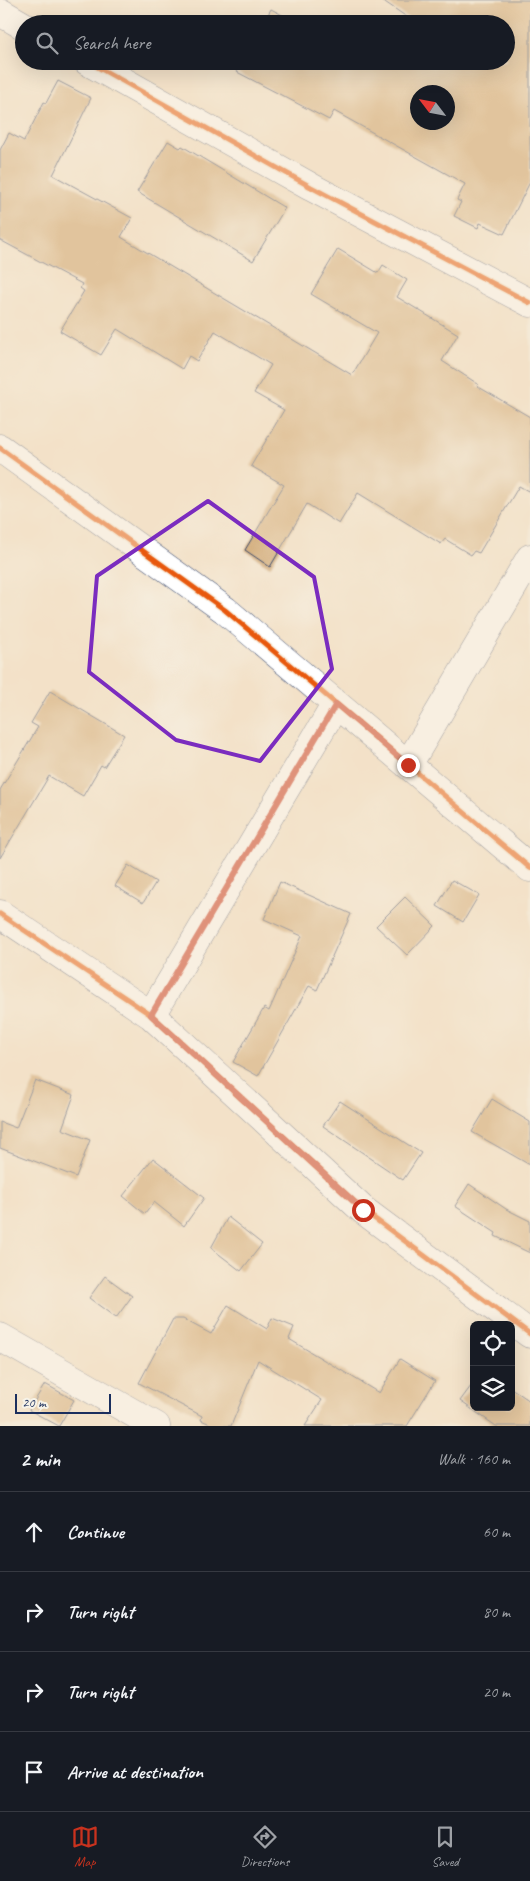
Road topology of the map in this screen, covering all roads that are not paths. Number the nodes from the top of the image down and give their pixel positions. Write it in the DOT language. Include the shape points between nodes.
graph roads {
  1 [pos="0,12"];
  2 [pos="15,21"];
  3 [pos="103,70"];
  4 [pos="530,303"];
  5 [pos="0,448"];
  6 [pos="530,558"];
  7 [pos="336,704"];
  8 [pos="408,765"];
  9 [pos="530,868"];
  10 [pos="0,914"];
  11 [pos="151,1015"];
  12 [pos="530,1334"];
  13 [pos="0,1337"];
  14 [pos="156,1426"];
  1 -- 2 [label="street"];
  3 -- 4 [label="street" via="311,187"];
  5 -- 7 [label="street" via="225,610"];
  6 -- 8 [label="street"];
  7 -- 8 [label="street"];
  7 -- 11 [label="street"];
  8 -- 9 [label="street"];
  10 -- 11 [label="street"];
  11 -- 12 [label="street" via="363,1210"];
  13 -- 14 [label="street"];
}
